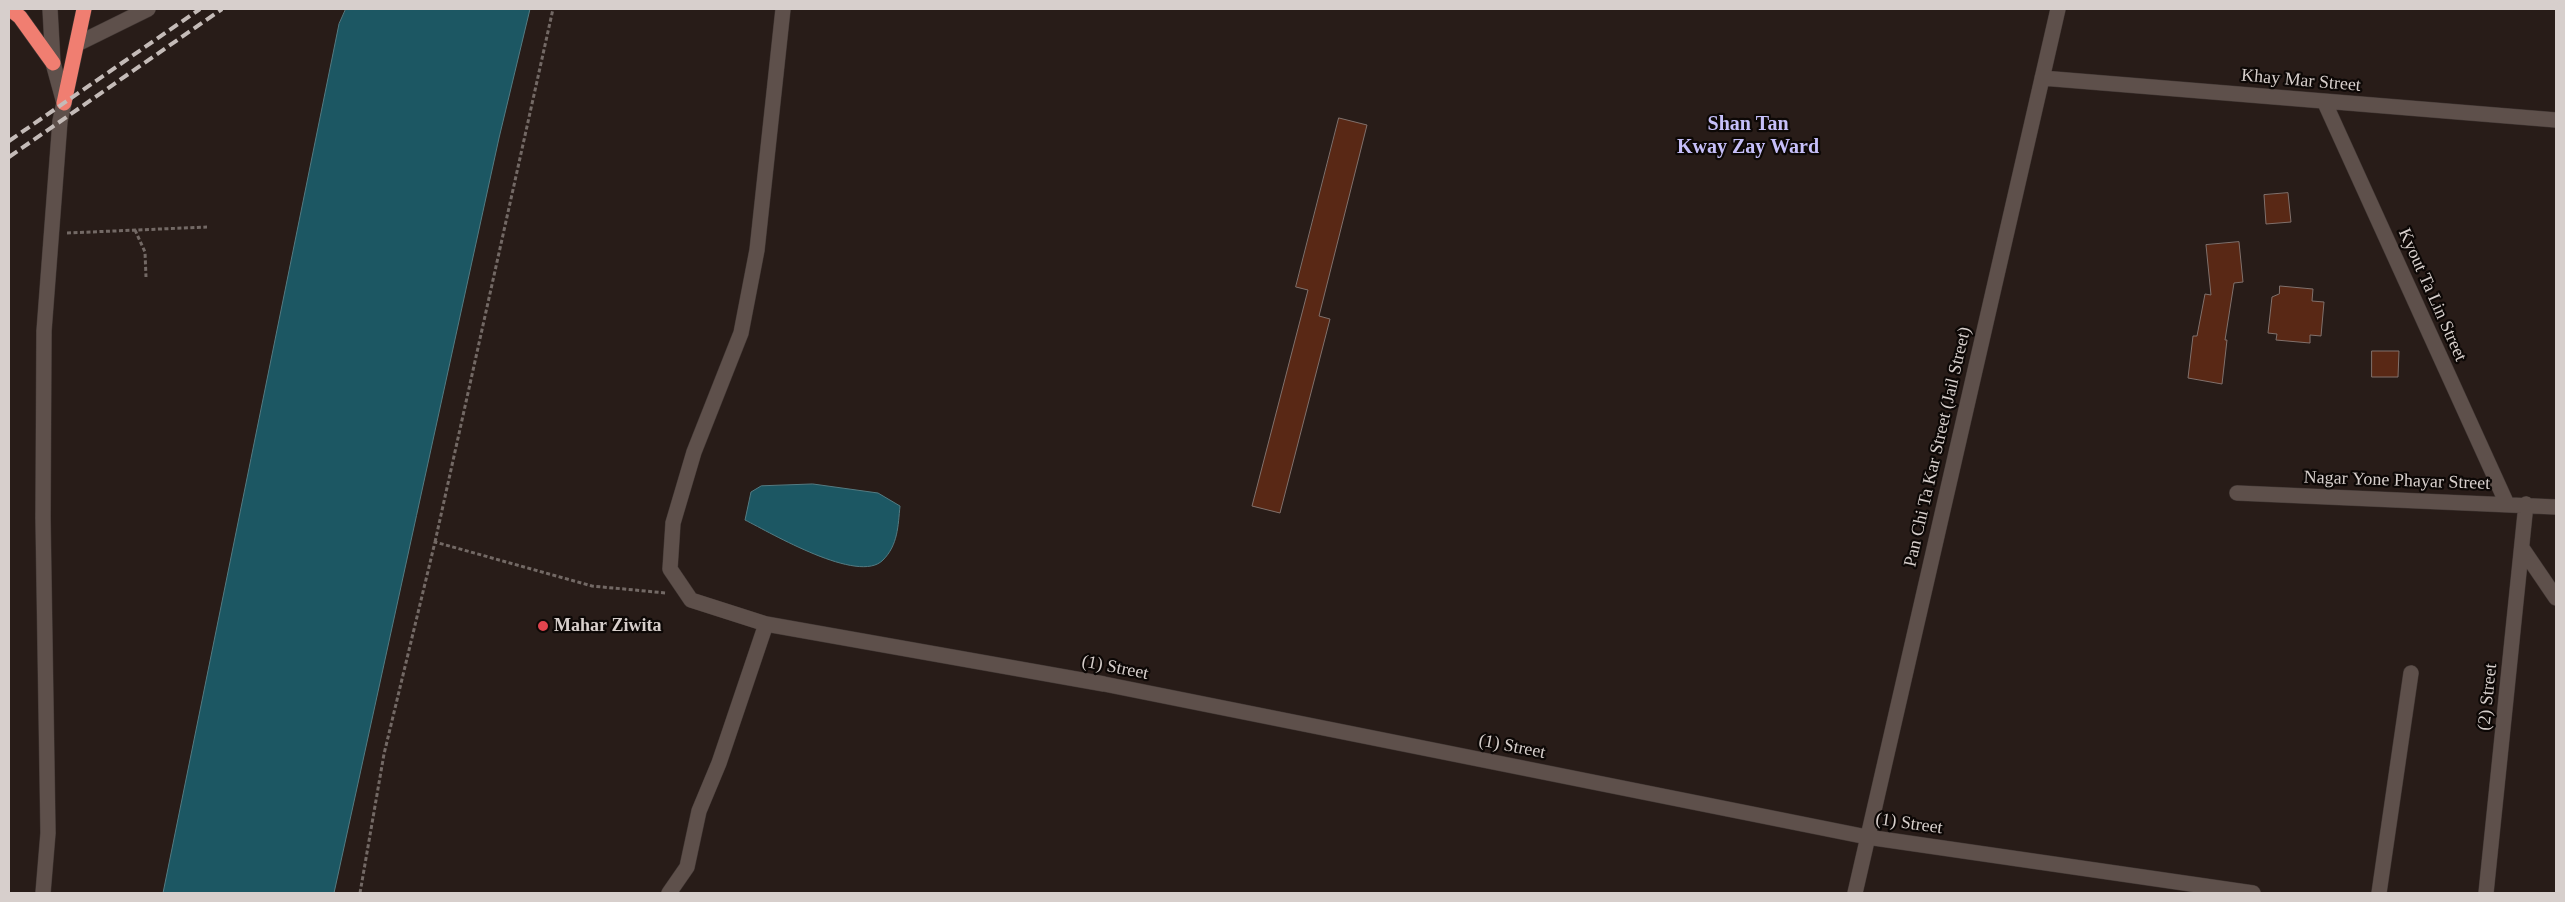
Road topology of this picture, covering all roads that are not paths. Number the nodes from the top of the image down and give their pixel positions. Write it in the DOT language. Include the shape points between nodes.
graph roads {
  1 [pos="10,9"];
  2 [pos="50,9"];
  3 [pos="84,9"];
  4 [pos="148,9"];
  5 [pos="783,9"];
  6 [pos="2058,9"];
  7 [pos="77,44"];
  8 [pos="53,64"];
  9 [pos="2042,78"];
  10 [pos="2324,101"];
  11 [pos="64,103"];
  12 [pos="2556,120"];
  13 [pos="2237,492"];
  14 [pos="2507,504"];
  15 [pos="2526,504"];
  16 [pos="2556,507"];
  17 [pos="2522,548"];
  18 [pos="2556,598"];
  19 [pos="766,624"];
  20 [pos="2411,673"];
  21 [pos="1867,837"];
  22 [pos="2167,887"];
  23 [pos="43,893"];
  24 [pos="669,893"];
  25 [pos="1855,893"];
  26 [pos="2253,893"];
  27 [pos="2379,893"];
  28 [pos="2486,893"];
  1 -- 8 [label="highway" via="20,17"];
  2 -- 8 [label="street"];
  3 -- 7 [label="highway"];
  4 -- 7 [label="street"];
  5 -- 19 [label="street, (1) Street" via="757,250 741,333 694,452 674,523 670,569 691,600"];
  6 -- 9 [label="street, Pan Chi Ta Kar Street (Jail Street)"];
  7 -- 11 [label="highway"];
  8 -- 11 [label="street"];
  9 -- 10 [label="street, Khay Mar Street"];
  9 -- 21 [label="street, Pan Chi Ta Kar Street (Jail Street)"];
  10 -- 12 [label="street, Khay Mar Street"];
  10 -- 14 [label="street, Kyout Ta Lin Street"];
  11 -- 23 [label="street" via="43,352 48,833"];
  13 -- 14 [label="street, Nagar Yone Phayar Street"];
  14 -- 15 [label="street, Nagar Yone Phayar Street"];
  15 -- 16 [label="street, Nagar Yone Phayar Street"];
  15 -- 17 [label="street, (2) Street"];
  17 -- 18 [label="street"];
  17 -- 28 [label="street, (2) Street"];
  19 -- 21 [label="street, (1) Street" via="1104,684"];
  19 -- 24 [label="street" via="719,763 699,811 687,867"];
  20 -- 27 [label="street"];
  21 -- 22 [label="street, (1) Street"];
  21 -- 25 [label="street, Pan Chi Ta Kar Street (Jail Street)"];
  22 -- 26 [label="street, (1) Street"];
}
